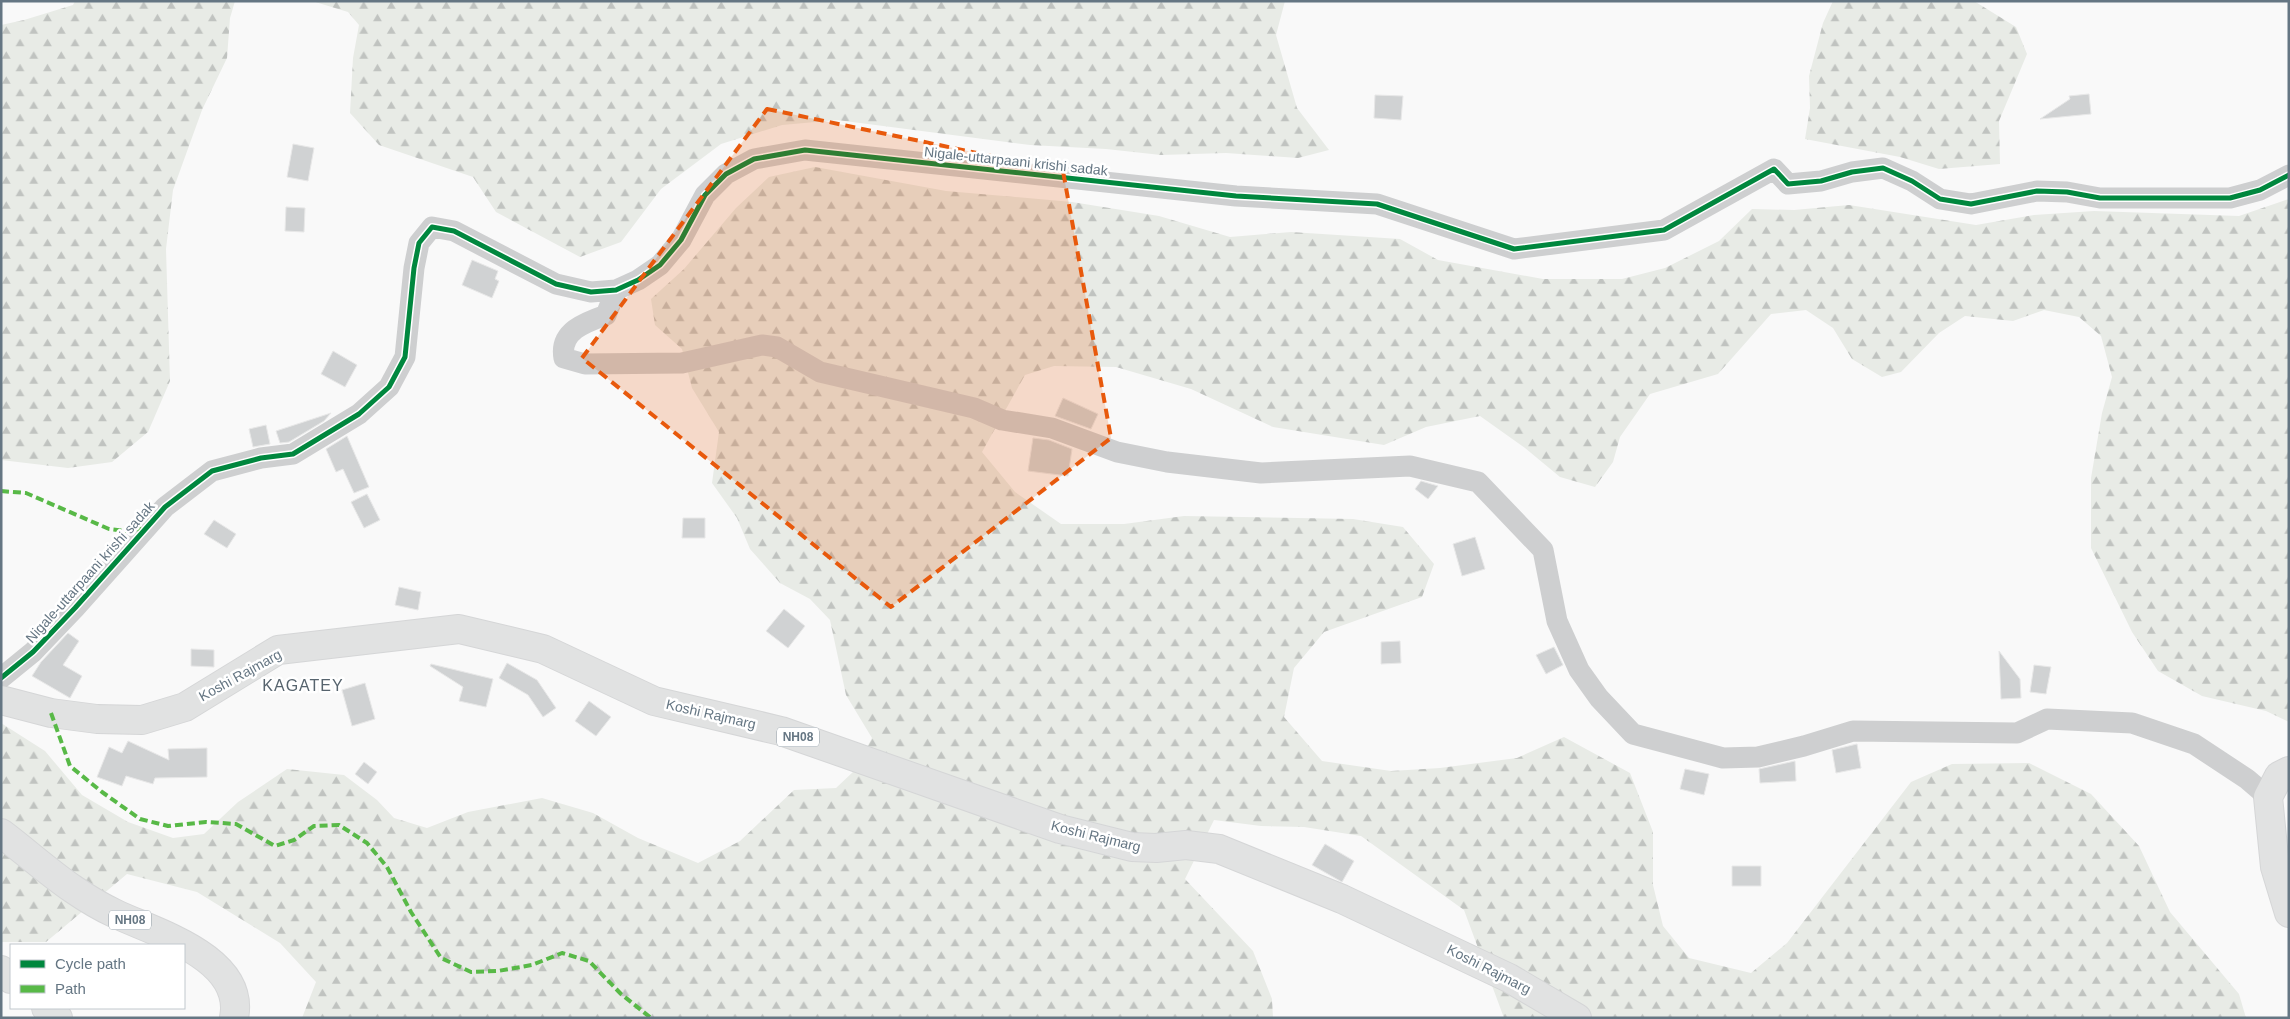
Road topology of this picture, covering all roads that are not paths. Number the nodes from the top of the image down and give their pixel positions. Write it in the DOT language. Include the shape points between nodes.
graph roads {
  1 [pos="2289,174"];
  2 [pos="616,290"];
  3 [pos="1,678"];
  4 [pos="1,700"];
  5 [pos="2289,771"];
  6 [pos="2268,797"];
  7 [pos="1,832"];
  8 [pos="2289,913"];
  9 [pos="183,944"];
  10 [pos="185,946"];
  11 [pos="47,1009"];
  12 [pos="58,1018"];
  13 [pos="234,1018"];
  14 [pos="1577,1018"];
  1 -- 2 [label="street, Nigale-uttarpaani krishi sadak" via="2260,190 2230,198 2100,198 2037,191 1971,204 1940,199 1883,168 1821,181 1788,184 1774,169 1664,230 1514,249 1377,204 1236,196 805,150 754,159 726,174 706,195 681,240 660,265"];
  2 -- 3 [label="street, Nigale-uttarpaani krishi sadak" via="591,292 556,284 454,231 432,227 419,243 405,357 389,387 359,414 293,454 212,471 165,507 76,608 33,652"];
  2 -- 6 [label="street" via="606,315 573,330 562,350 564,358 585,364 682,363 762,345 777,347 820,372 974,408 1002,420 1052,428 1118,452 1167,462 1261,473 1410,466 1478,482 1543,550 1557,621 1578,670 1633,734 1723,758 1758,757 1854,731 2017,733 2046,719 2132,722 2194,744"];
  4 -- 14 [label="main road, Koshi Rajmarg / NH08" via="51,713 142,720 185,707 278,650 459,629 544,649 654,701 781,731 1060,829 1132,847 1186,845 1219,849 1368,911 1509,978"];
  5 -- 6 [label="main road" via="2279,776"];
  6 -- 8 [label="main road" via="2275,867"];
  7 -- 9 [label="main road, NH08" via="72,888 114,913"];
  10 -- 13 [label="main road, NH08" via="228,979"];
  11 -- 12 [label="main road"];
}
